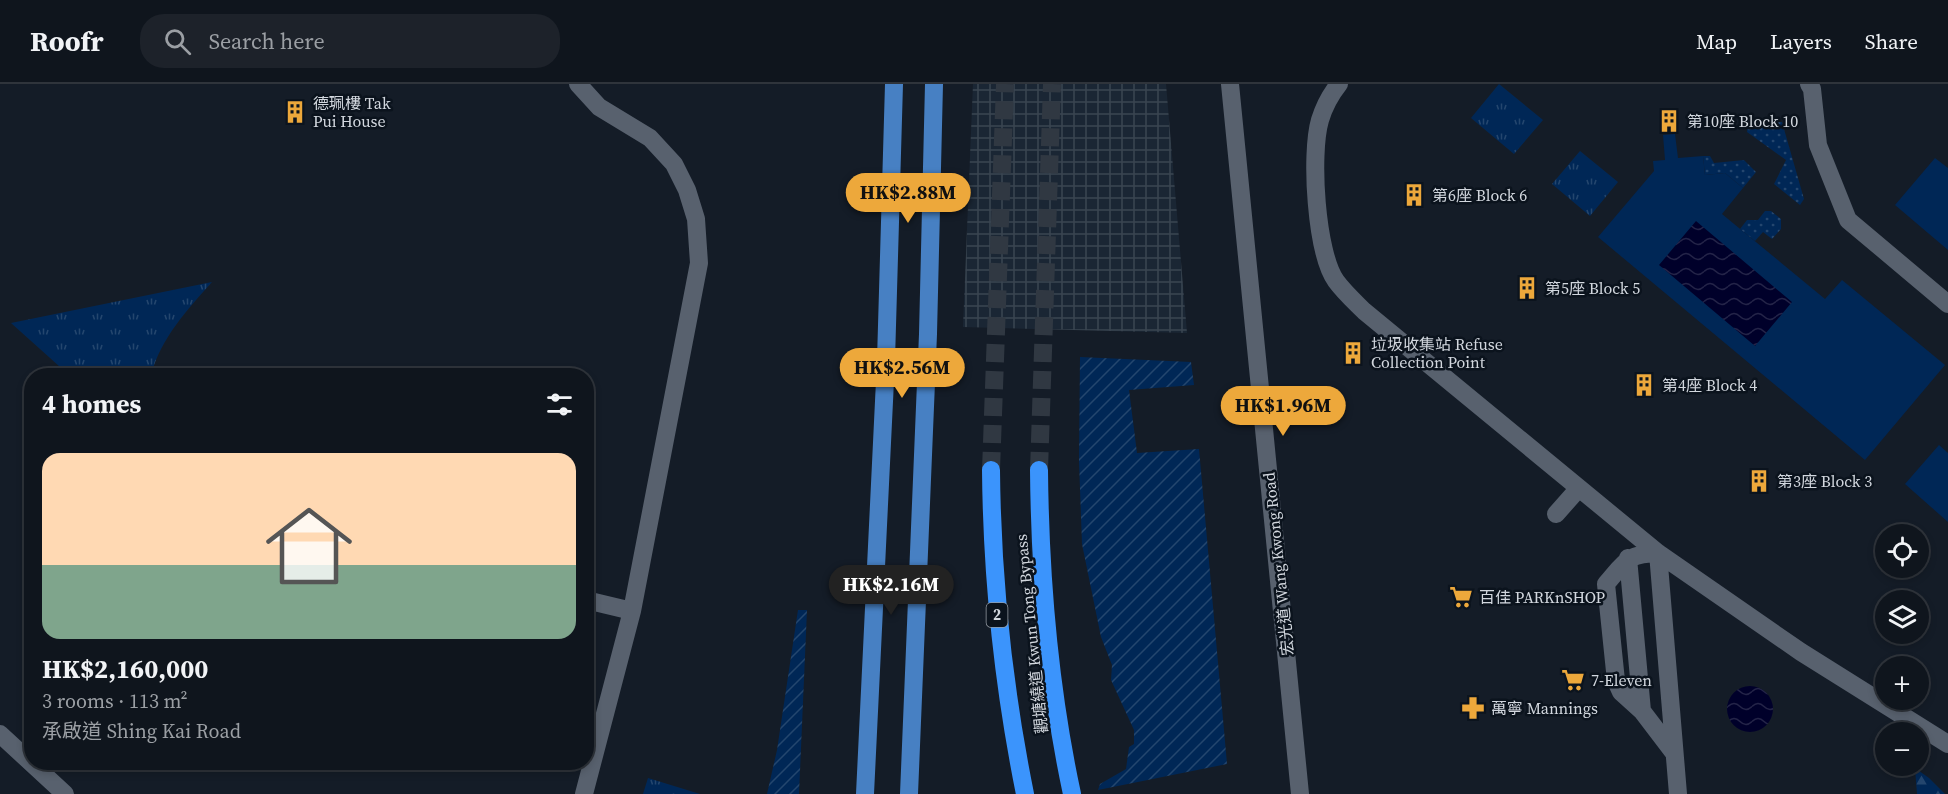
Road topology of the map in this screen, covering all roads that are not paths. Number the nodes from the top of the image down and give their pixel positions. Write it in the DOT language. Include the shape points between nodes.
graph roads {
  1 [pos="578,84"];
  2 [pos="894,84"];
  3 [pos="933,84"];
  4 [pos="1230,84"];
  5 [pos="1340,84"];
  6 [pos="1809,84"];
  7 [pos="1948,304"];
  8 [pos="991,470"];
  9 [pos="1039,470"];
  10 [pos="1579,488"];
  11 [pos="1556,514"];
  12 [pos="1658,553"];
  13 [pos="594,602"];
  14 [pos="632,611"];
  15 [pos="0,734"];
  16 [pos="1948,744"];
  17 [pos="1674,753"];
  18 [pos="24,756"];
  19 [pos="594,756"];
  20 [pos="39,770"];
  21 [pos="590,770"];
  22 [pos="65,794"];
  23 [pos="584,794"];
  24 [pos="865,794"];
  25 [pos="909,794"];
  26 [pos="1025,794"];
  27 [pos="1072,794"];
  28 [pos="1300,794"];
  29 [pos="1678,794"];
  1 -- 14 [label="street" via="599,107 650,138 674,164 696,219 699,263"];
  2 -- 24 [label="main road" via="886,360"];
  3 -- 25 [label="main road" via="928,334"];
  4 -- 28 [label="street, 宏光道 Wang Kwong Road"];
  5 -- 10 [label="street" via="1331,94 1320,120 1314,160 1321,241 1335,280 1365,311"];
  6 -- 7 [label="street" via="1818,145 1848,220"];
  8 -- 26 [label="highway, 觀塘繞道 Kwun Tong Bypass / 2" via="997,619"];
  9 -- 27 [label="highway, 觀塘繞道 Kwun Tong Bypass" via="1044,606"];
  10 -- 11 [label="street"];
  10 -- 12 [label="street"];
  12 -- 16 [label="street" via="1801,652"];
  12 -- 17 [label="street"];
  12 -- 17 [label="street" via="1628,558 1642,711"];
  13 -- 14 [label="street"];
  14 -- 19 [label="street"];
  15 -- 18 [label="street"];
  17 -- 29 [label="street"];
  20 -- 22 [label="street"];
  21 -- 23 [label="street"];
}
